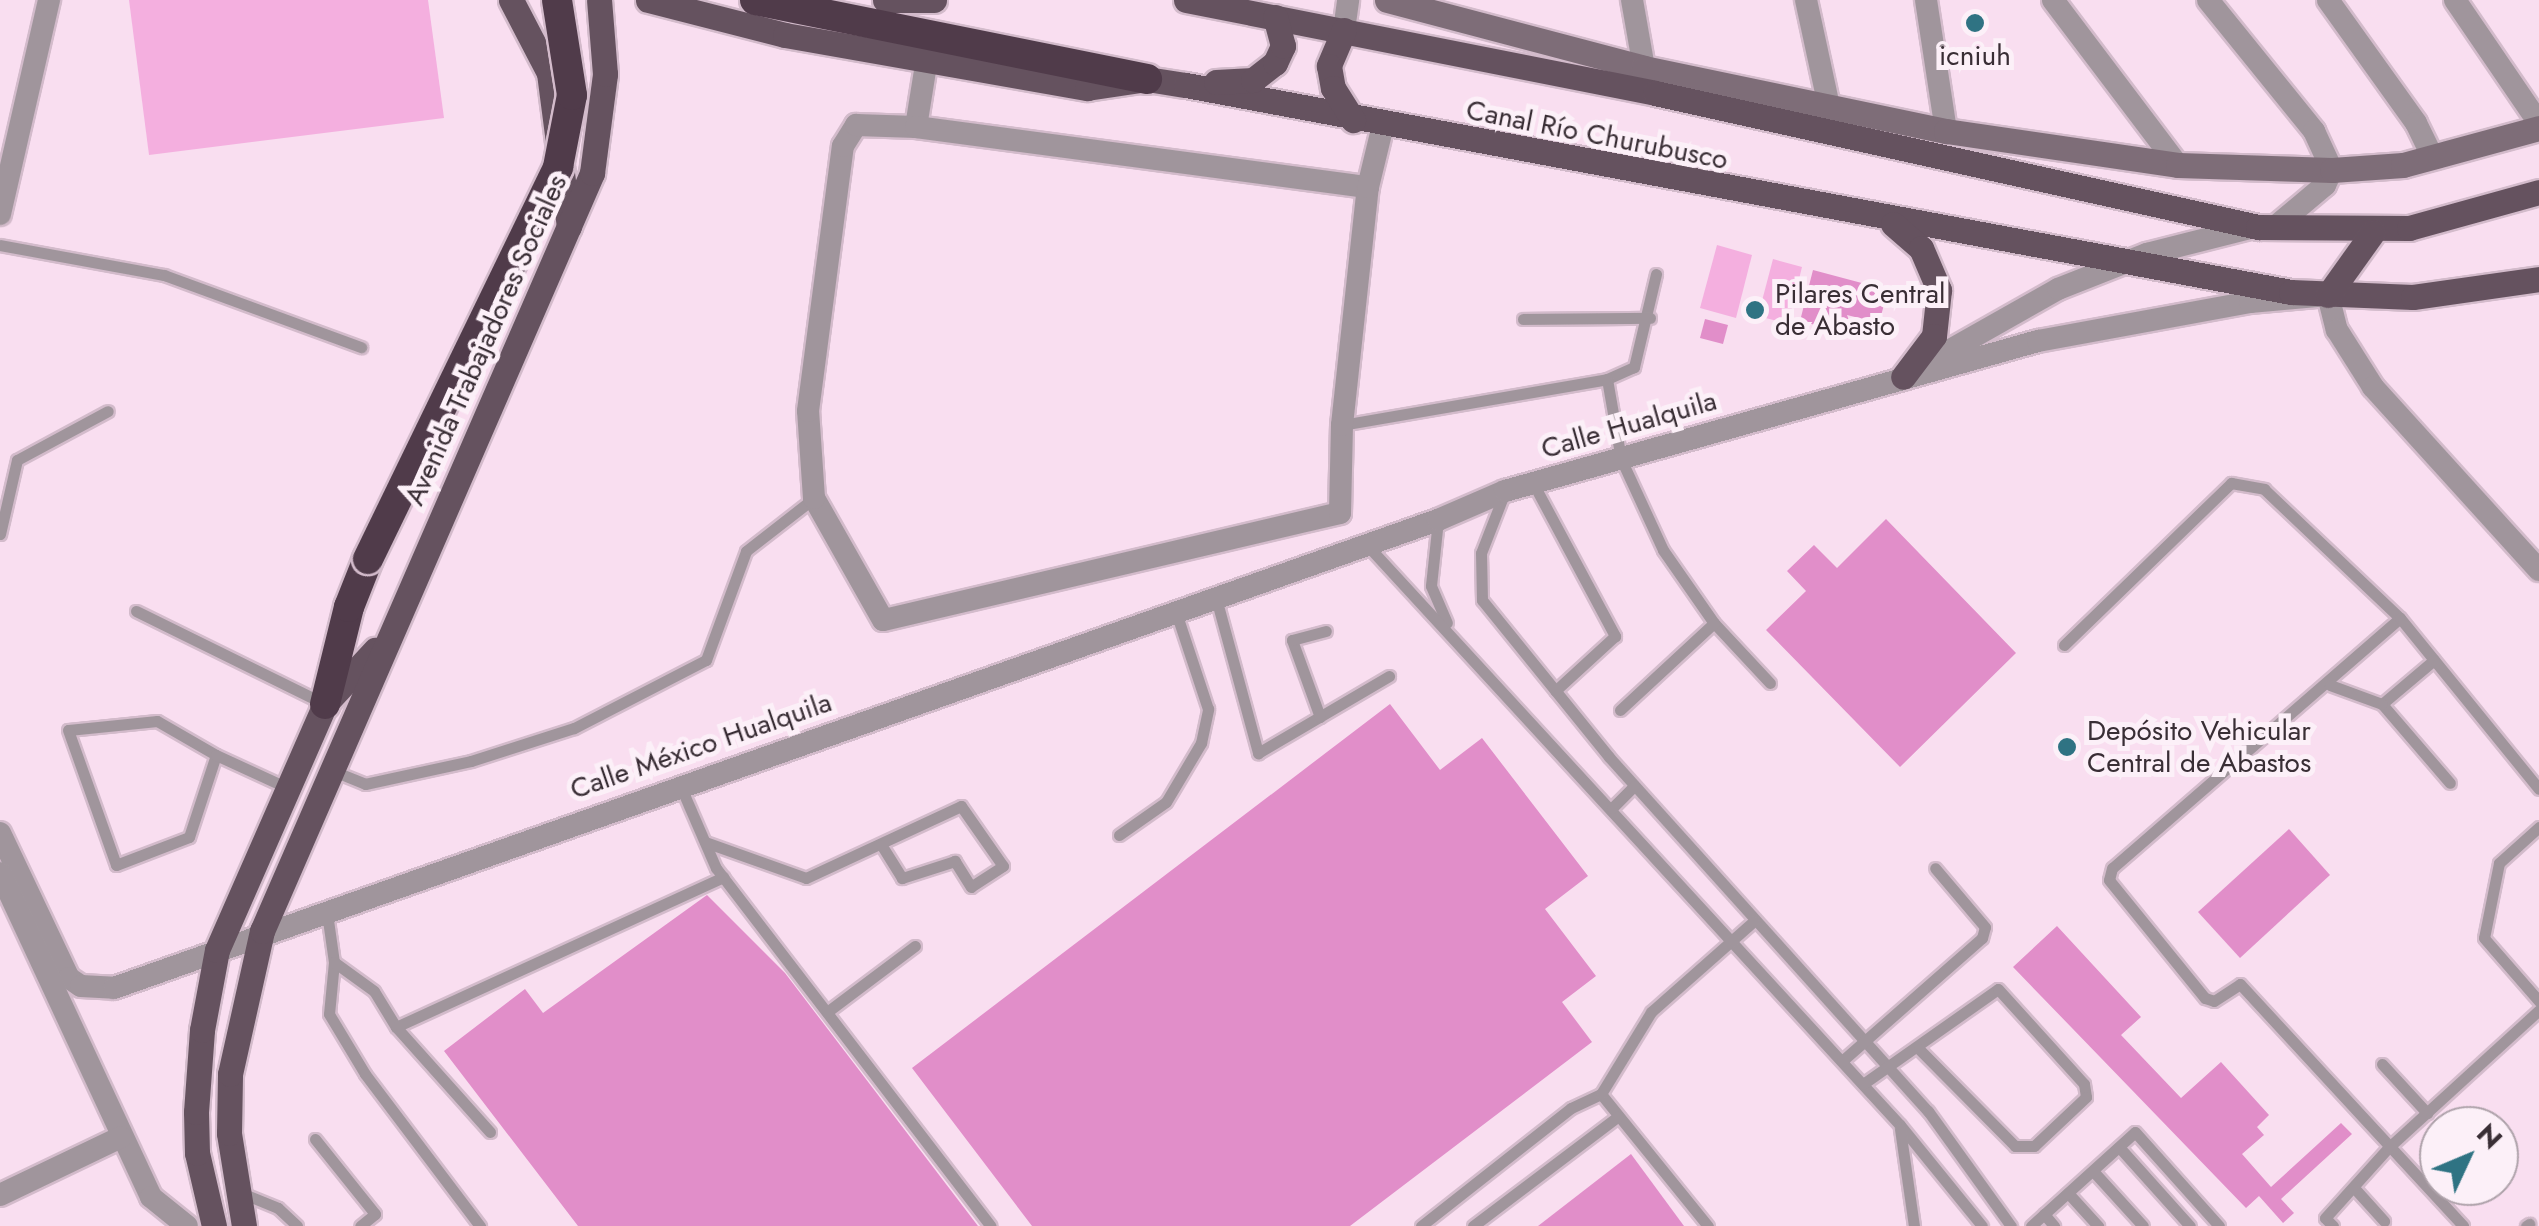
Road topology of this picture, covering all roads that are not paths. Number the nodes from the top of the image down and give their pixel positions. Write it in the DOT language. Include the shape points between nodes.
graph roads {
  1 [pos="48,0"];
  2 [pos="511,0"];
  3 [pos="557,0"];
  4 [pos="599,0"];
  5 [pos="648,0"];
  6 [pos="756,0"];
  7 [pos="884,0"];
  8 [pos="934,0"];
  9 [pos="1186,0"];
  10 [pos="1348,0"];
  11 [pos="1387,0"];
  12 [pos="1632,0"];
  13 [pos="1806,0"];
  14 [pos="1926,0"];
  15 [pos="2053,0"];
  16 [pos="2208,0"];
  17 [pos="2328,0"];
  18 [pos="2454,0"];
  19 [pos="1275,17"];
  20 [pos="1344,30"];
  21 [pos="929,47"];
  22 [pos="1644,68"];
  23 [pos="1147,79"];
  24 [pos="1186,84"];
  25 [pos="1830,106"];
  26 [pos="1353,120"];
  27 [pos="1383,125"];
  28 [pos="2539,125"];
  29 [pos="916,127"];
  30 [pos="1946,131"];
  31 [pos="2433,158"];
  32 [pos="2178,165"];
  33 [pos="2332,170"];
  34 [pos="4,187"];
  35 [pos="1368,188"];
  36 [pos="2539,192"];
  37 [pos="0,214"];
  38 [pos="1884,220"];
  39 [pos="2264,227"];
  40 [pos="570,232"];
  41 [pos="2373,232"];
  42 [pos="0,245"];
  43 [pos="2125,262"];
  44 [pos="1656,274"];
  45 [pos="2539,279"];
  46 [pos="2328,295"];
  47 [pos="1650,318"];
  48 [pos="1523,319"];
  49 [pos="361,347"];
  50 [pos="1907,376"];
  51 [pos="1608,379"];
  52 [pos="108,411"];
  53 [pos="1342,425"];
  54 [pos="1622,458"];
  55 [pos="1532,483"];
  56 [pos="1505,491"];
  57 [pos="814,498"];
  58 [pos="1340,513"];
  59 [pos="1438,520"];
  60 [pos="0,534"];
  61 [pos="1367,545"];
  62 [pos="2539,570"];
  63 [pos="1216,598"];
  64 [pos="136,611"];
  65 [pos="1176,612"];
  66 [pos="2400,618"];
  67 [pos="1714,623"];
  68 [pos="1450,629"];
  69 [pos="1326,631"];
  70 [pos="388,635"];
  71 [pos="2064,645"];
  72 [pos="2434,660"];
  73 [pos="1389,676"];
  74 [pos="1770,683"];
  75 [pos="2330,685"];
  76 [pos="1554,691"];
  77 [pos="325,704"];
  78 [pos="2382,704"];
  79 [pos="1620,710"];
  80 [pos="1320,717"];
  81 [pos="216,755"];
  82 [pos="330,770"];
  83 [pos="2450,783"];
  84 [pos="680,785"];
  85 [pos="1634,786"];
  86 [pos="288,788"];
  87 [pos="2539,789"];
  88 [pos="1612,808"];
  89 [pos="2539,827"];
  90 [pos="1119,835"];
  91 [pos="2,842"];
  92 [pos="705,842"];
  93 [pos="882,845"];
  94 [pos="1935,868"];
  95 [pos="0,873"];
  96 [pos="723,876"];
  97 [pos="326,908"];
  98 [pos="1754,921"];
  99 [pos="262,931"];
  100 [pos="1733,941"];
  101 [pos="916,946"];
  102 [pos="218,950"];
  103 [pos="334,962"];
  104 [pos="52,971"];
  105 [pos="2539,1002"];
  106 [pos="2539,1010"];
  107 [pos="827,1012"];
  108 [pos="396,1026"];
  109 [pos="1862,1042"];
  110 [pos="1919,1048"];
  111 [pos="1842,1062"];
  112 [pos="1883,1064"];
  113 [pos="2382,1064"];
  114 [pos="1863,1084"];
  115 [pos="1601,1094"];
  116 [pos="2421,1106"];
  117 [pos="2435,1106"];
  118 [pos="1617,1117"];
  119 [pos="2419,1120"];
  120 [pos="1900,1124"];
  121 [pos="490,1132"];
  122 [pos="121,1137"];
  123 [pos="315,1139"];
  124 [pos="2119,1147"];
  125 [pos="2388,1148"];
  126 [pos="2092,1171"];
  127 [pos="235,1190"];
  128 [pos="2356,1190"];
  129 [pos="2068,1192"];
  130 [pos="0,1196"];
  131 [pos="2044,1214"];
  132 [pos="2384,1221"];
  133 [pos="187,1226"];
  134 [pos="214,1226"];
  135 [pos="244,1226"];
  136 [pos="297,1226"];
  137 [pos="360,1226"];
  138 [pos="480,1226"];
  139 [pos="992,1226"];
  140 [pos="1421,1226"];
  141 [pos="1472,1226"];
  142 [pos="1708,1226"];
  143 [pos="1914,1226"];
  144 [pos="1982,1226"];
  145 [pos="2011,1226"];
  146 [pos="2031,1226"];
  147 [pos="2054,1226"];
  148 [pos="2098,1226"];
  149 [pos="2143,1226"];
  150 [pos="2190,1226"];
  151 [pos="2219,1226"];
  152 [pos="2333,1226"];
  153 [pos="2464,1226"];
  1 -- 34 [label="street"];
  2 -- 40 [label="main road" via="549,73"];
  3 -- 77 [label="highway, bridge" via="572,95 558,167 368,559 348,607"];
  4 -- 40 [label="main road, Avenida Trabajadores Sociales" via="605,42 600,140"];
  5 -- 21 [label="main road" via="767,32"];
  6 -- 21 [label="highway"];
  7 -- 8 [label="main road"];
  9 -- 19 [label="main road, Canal Río Churubusco"];
  10 -- 20 [label="street"];
  11 -- 22 [label="street"];
  12 -- 22 [label="street"];
  13 -- 25 [label="street"];
  14 -- 30 [label="street"];
  15 -- 32 [label="street"];
  16 -- 33 [label="street" via="2314,131"];
  17 -- 31 [label="street" via="2416,123"];
  18 -- 28 [label="street"];
  19 -- 20 [label="main road, Canal Río Churubusco"];
  19 -- 24 [label="main road" via="1284,46 1260,76"];
  20 -- 26 [label="main road" via="1329,66 1333,88"];
  20 -- 39 [label="main road, Canal Río Churubusco"];
  21 -- 23 [label="highway"];
  21 -- 29 [label="street"];
  22 -- 25 [label="street"];
  23 -- 24 [label="main road, Canal Río Churubusco"];
  24 -- 26 [label="main road, Canal Río Churubusco"];
  25 -- 30 [label="street"];
  26 -- 27 [label="main road, Canal Río Churubusco"];
  27 -- 35 [label="street"];
  27 -- 38 [label="main road, Canal Río Churubusco"];
  28 -- 31 [label="street"];
  29 -- 35 [label="street"];
  29 -- 57 [label="street" via="856,126 843,146 808,411"];
  30 -- 32 [label="street"];
  31 -- 33 [label="street"];
  32 -- 33 [label="street"];
  33 -- 39 [label="street" via="2325,185"];
  34 -- 37 [label="street"];
  35 -- 53 [label="street"];
  36 -- 41 [label="main road, Canal Río Churubusco" via="2446,221"];
  38 -- 43 [label="main road, Canal Río Churubusco"];
  38 -- 50 [label="main road" via="1921,248 1939,290 1934,336"];
  39 -- 41 [label="main road, Canal Río Churubusco"];
  39 -- 43 [label="street, Calle Hualquila"];
  40 -- 70 [label="main road, Avenida Trabajadores Sociales"];
  41 -- 46 [label="main road"];
  42 -- 49 [label="lane" via="164,275"];
  43 -- 46 [label="main road, Canal Río Churubusco"];
  43 -- 50 [label="street, Calle Hualquila" via="2016,309"];
  44 -- 47 [label="lane"];
  45 -- 46 [label="main road, Canal Río Churubusco" via="2413,297"];
  46 -- 50 [label="street, Calle Hualquila" via="2110,324"];
  46 -- 62 [label="street" via="2337,330 2374,387"];
  47 -- 48 [label="lane"];
  47 -- 51 [label="lane" via="1634,367"];
  50 -- 54 [label="street, Calle Hualquila"];
  51 -- 53 [label="lane"];
  51 -- 54 [label="lane"];
  52 -- 60 [label="lane" via="17,460"];
  53 -- 58 [label="street"];
  54 -- 55 [label="street, Calle Hualquila"];
  54 -- 67 [label="lane" via="1663,550"];
  55 -- 56 [label="street, Calle Hualquila"];
  55 -- 76 [label="lane" via="1615,636"];
  56 -- 59 [label="street, Calle Hualquila"];
  56 -- 76 [label="lane" via="1481,553 1482,600"];
  57 -- 58 [label="street" via="874,613 894,622"];
  57 -- 82 [label="lane" via="746,551 706,660 574,728 470,761 364,784"];
  58 -- 61 [label="street" via="1365,531"];
  59 -- 61 [label="street, Calle Hualquila"];
  59 -- 68 [label="lane" via="1431,586"];
  61 -- 63 [label="street, Calle México Hualquila"];
  61 -- 68 [label="lane"];
  63 -- 65 [label="street, Calle México Hualquila"];
  63 -- 80 [label="lane" via="1258,753"];
  64 -- 77 [label="lane"];
  65 -- 84 [label="street, Calle México Hualquila"];
  65 -- 90 [label="lane" via="1208,709 1201,742 1166,802"];
  66 -- 71 [label="lane" via="2264,489 2231,483"];
  66 -- 72 [label="lane"];
  66 -- 75 [label="lane"];
  67 -- 74 [label="lane"];
  67 -- 79 [label="lane"];
  68 -- 88 [label="lane"];
  69 -- 80 [label="lane" via="1292,640"];
  70 -- 77 [label="main road, Avenida Trabajadores Sociales"];
  70 -- 82 [label="main road, Avenida Trabajadores Sociales"];
  72 -- 78 [label="lane"];
  72 -- 87 [label="lane"];
  73 -- 80 [label="lane"];
  75 -- 78 [label="lane"];
  75 -- 125 [label="lane" via="2112,868 2108,880 2205,998 2214,1001 2240,984"];
  76 -- 85 [label="lane"];
  77 -- 86 [label="main road, Avenida Trabajadores Sociales"];
  78 -- 83 [label="lane"];
  81 -- 81 [label="lane" via="158,721 68,730 116,865 189,837"];
  81 -- 86 [label="lane"];
  82 -- 99 [label="main road, Avenida Trabajadores Sociales"];
  84 -- 92 [label="lane"];
  84 -- 97 [label="street, Calle México Hualquila"];
  85 -- 88 [label="lane"];
  85 -- 98 [label="lane"];
  86 -- 102 [label="main road, Avenida Trabajadores Sociales"];
  88 -- 100 [label="lane"];
  89 -- 105 [label="lane" via="2499,864 2484,938"];
  91 -- 104 [label="street"];
  92 -- 93 [label="lane" via="806,878"];
  92 -- 96 [label="lane"];
  93 -- 93 [label="lane" via="961,806 1002,866 971,887 954,861 902,878"];
  94 -- 109 [label="lane" via="1986,927 1982,938"];
  95 -- 104 [label="street"];
  96 -- 107 [label="lane"];
  96 -- 108 [label="lane"];
  97 -- 99 [label="street, Calle México Hualquila"];
  97 -- 103 [label="lane"];
  98 -- 100 [label="lane"];
  98 -- 109 [label="lane"];
  99 -- 102 [label="street, Calle México Hualquila"];
  99 -- 127 [label="main road, Avenida Trabajadores Sociales" via="230,1074"];
  100 -- 111 [label="lane"];
  100 -- 115 [label="lane" via="1651,1012"];
  101 -- 107 [label="lane"];
  102 -- 104 [label="street, Calle México Hualquila" via="114,988 81,986"];
  102 -- 134 [label="main road, Avenida Trabajadores Sociales" via="202,1030 196,1112 197,1153"];
  103 -- 108 [label="lane" via="374,991"];
  103 -- 138 [label="lane" via="329,1014 365,1074"];
  104 -- 122 [label="street"];
  106 -- 117 [label="lane"];
  107 -- 139 [label="lane"];
  108 -- 121 [label="lane"];
  109 -- 111 [label="lane"];
  109 -- 112 [label="lane"];
  110 -- 110 [label="lane" via="2015,1146 2034,1146 2086,1097 2084,1084 1998,989"];
  110 -- 112 [label="lane"];
  111 -- 114 [label="lane"];
  112 -- 114 [label="lane"];
  112 -- 145 [label="lane" via="1928,1111"];
  113 -- 116 [label="lane"];
  114 -- 120 [label="lane"];
  115 -- 118 [label="lane"];
  115 -- 140 [label="lane" via="1571,1108"];
  118 -- 141 [label="lane"];
  118 -- 142 [label="lane"];
  119 -- 125 [label="lane"];
  120 -- 143 [label="lane"];
  120 -- 144 [label="lane"];
  122 -- 130 [label="street"];
  122 -- 133 [label="street" via="150,1197"];
  123 -- 137 [label="lane" via="375,1214"];
  124 -- 126 [label="lane"];
  124 -- 150 [label="lane"];
  124 -- 151 [label="lane" via="2135,1132"];
  125 -- 128 [label="lane"];
  125 -- 153 [label="lane"];
  126 -- 129 [label="lane"];
  126 -- 149 [label="lane"];
  127 -- 135 [label="main road, Avenida Trabajadores Sociales"];
  127 -- 136 [label="lane" via="278,1208"];
  128 -- 132 [label="lane"];
  128 -- 152 [label="lane" via="2325,1218"];
  129 -- 131 [label="lane"];
  129 -- 148 [label="lane"];
  131 -- 146 [label="lane"];
  131 -- 147 [label="lane"];
}
